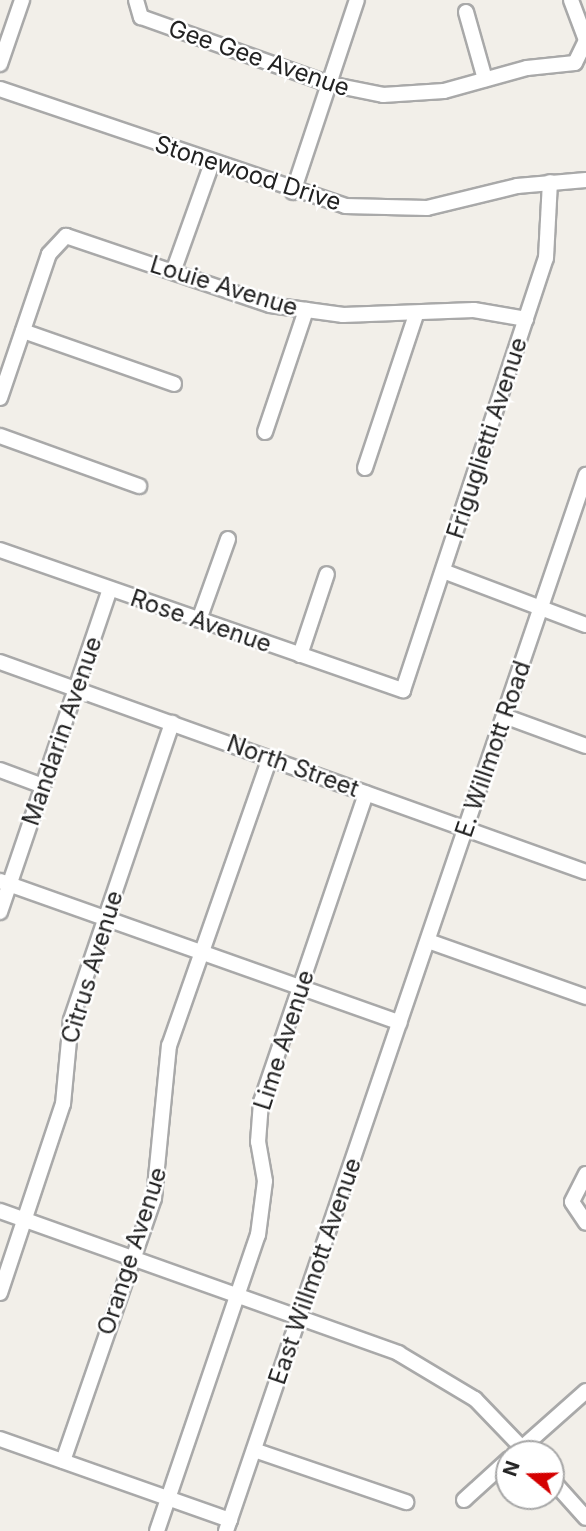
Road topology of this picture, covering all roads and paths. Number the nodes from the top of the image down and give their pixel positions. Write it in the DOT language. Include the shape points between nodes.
graph roads {
  1 [pos="22,0"];
  2 [pos="136,0"];
  3 [pos="357,0"];
  4 [pos="571,0"];
  5 [pos="466,12"];
  6 [pos="0,64"];
  7 [pos="485,79"];
  8 [pos="329,85"];
  9 [pos="0,89"];
  10 [pos="212,163"];
  11 [pos="586,180"];
  12 [pos="550,182"];
  13 [pos="293,192"];
  14 [pos="173,272"];
  15 [pos="306,310"];
  16 [pos="416,316"];
  17 [pos="526,320"];
  18 [pos="23,331"];
  19 [pos="174,384"];
  20 [pos="0,398"];
  21 [pos="265,432"];
  22 [pos="0,436"];
  23 [pos="365,468"];
  24 [pos="586,475"];
  25 [pos="139,486"];
  26 [pos="580,513"];
  27 [pos="228,539"];
  28 [pos="0,551"];
  29 [pos="443,571"];
  30 [pos="327,574"];
  31 [pos="110,589"];
  32 [pos="542,604"];
  33 [pos="199,620"];
  34 [pos="586,625"];
  35 [pos="299,654"];
  36 [pos="0,662"];
  37 [pos="76,689"];
  38 [pos="403,690"];
  39 [pos="505,716"];
  40 [pos="172,723"];
  41 [pos="586,746"];
  42 [pos="270,758"];
  43 [pos="0,771"];
  44 [pos="43,786"];
  45 [pos="366,793"];
  46 [pos="466,828"];
  47 [pos="586,872"];
  48 [pos="5,883"];
  49 [pos="0,912"];
  50 [pos="106,919"];
  51 [pos="428,941"];
  52 [pos="203,953"];
  53 [pos="300,987"];
  54 [pos="586,997"];
  55 [pos="400,1023"];
  56 [pos="586,1174"];
  57 [pos="0,1211"];
  58 [pos="25,1220"];
  59 [pos="586,1223"];
  60 [pos="132,1258"];
  61 [pos="0,1293"];
  62 [pos="238,1296"];
  63 [pos="299,1318"];
  64 [pos="586,1391"];
  65 [pos="0,1439"];
  66 [pos="511,1440"];
  67 [pos="535,1440"];
  68 [pos="254,1450"];
  69 [pos="63,1461"];
  70 [pos="495,1472"];
  71 [pos="565,1495"];
  72 [pos="168,1498"];
  73 [pos="464,1500"];
  74 [pos="406,1502"];
  75 [pos="586,1518"];
  76 [pos="228,1525"];
  77 [pos="158,1531"];
  1 -- 6 [label="street"];
  2 -- 8 [label="street, Gee Gee Avenue" via="141,17"];
  3 -- 8 [label="street"];
  4 -- 7 [label="street, Gee Gee Avenue" via="586,40 582,58"];
  5 -- 7 [label="street"];
  7 -- 8 [label="street, Gee Gee Avenue" via="415,94"];
  8 -- 13 [label="street"];
  9 -- 10 [label="street, Stonewood Drive"];
  10 -- 13 [label="street, Stonewood Drive"];
  10 -- 14 [label="street"];
  11 -- 12 [label="street, Stonewood Drive"];
  12 -- 13 [label="street, Stonewood Drive" via="397,210"];
  12 -- 17 [label="street, Friguglietti Avenue" via="548,250"];
  14 -- 15 [label="street, Louie Avenue"];
  14 -- 18 [label="street, Louie Avenue" via="66,236 54,244"];
  15 -- 16 [label="street, Louie Avenue"];
  15 -- 21 [label="street"];
  16 -- 17 [label="street, Louie Avenue" via="474,310"];
  16 -- 23 [label="street"];
  17 -- 29 [label="street, Friguglietti Avenue"];
  18 -- 19 [label="street"];
  18 -- 20 [label="street"];
  22 -- 25 [label="street"];
  24 -- 26 [label="street, E. Willmott Road"];
  26 -- 32 [label="street, E. Willmott Road"];
  27 -- 33 [label="street"];
  28 -- 31 [label="street, Rose Avenue"];
  29 -- 32 [label="street"];
  29 -- 38 [label="street, Friguglietti Avenue"];
  30 -- 35 [label="street"];
  31 -- 33 [label="street, Rose Avenue"];
  31 -- 37 [label="street, Mandarin Avenue"];
  32 -- 34 [label="street"];
  32 -- 39 [label="street, E. Willmott Road"];
  33 -- 35 [label="street, Rose Avenue"];
  35 -- 38 [label="street, Rose Avenue"];
  36 -- 37 [label="street, North Street"];
  37 -- 40 [label="street, North Street"];
  37 -- 44 [label="street, Mandarin Avenue"];
  39 -- 41 [label="street"];
  39 -- 46 [label="street, E. Willmott Road"];
  40 -- 42 [label="street, North Street"];
  40 -- 50 [label="street, Citrus Avenue"];
  42 -- 45 [label="street, North Street"];
  42 -- 52 [label="street, Orange Avenue"];
  43 -- 44 [label="street"];
  44 -- 48 [label="street, Mandarin Avenue"];
  45 -- 46 [label="street, North Street"];
  45 -- 53 [label="street, Lime Avenue"];
  46 -- 47 [label="street, North Street"];
  46 -- 51 [label="street, E. Willmott Road"];
  48 -- 49 [label="street, Mandarin Avenue"];
  48 -- 50 [label="street"];
  50 -- 52 [label="street"];
  50 -- 58 [label="street, Citrus Avenue" via="71,1020 63,1104"];
  51 -- 54 [label="street"];
  51 -- 55 [label="street, E. Willmott Road"];
  52 -- 53 [label="street"];
  52 -- 60 [label="street, Orange Avenue" via="169,1046 161,1170"];
  53 -- 55 [label="street"];
  53 -- 62 [label="street, Lime Avenue" via="261,1102 264,1209"];
  55 -- 63 [label="street, East Willmott Avenue"];
  56 -- 59 [label="street" via="573,1193 575,1211"];
  57 -- 58 [label="street"];
  58 -- 60 [label="street"];
  58 -- 61 [label="street, Citrus Avenue"];
  60 -- 62 [label="street"];
  60 -- 69 [label="street, Orange Avenue"];
  62 -- 63 [label="street"];
  62 -- 72 [label="street, Lime Avenue"];
  63 -- 66 [label="street" via="432,1370 475,1399"];
  63 -- 68 [label="street, East Willmott Avenue"];
  64 -- 67 [label="street"];
  65 -- 69 [label="street"];
  68 -- 74 [label="street"];
  68 -- 76 [label="street, East Willmott Avenue"];
  69 -- 72 [label="street"];
  70 -- 73 [label="street"];
  71 -- 75 [label="street"];
  72 -- 76 [label="street"];
  72 -- 77 [label="street, Lime Avenue"];
}
